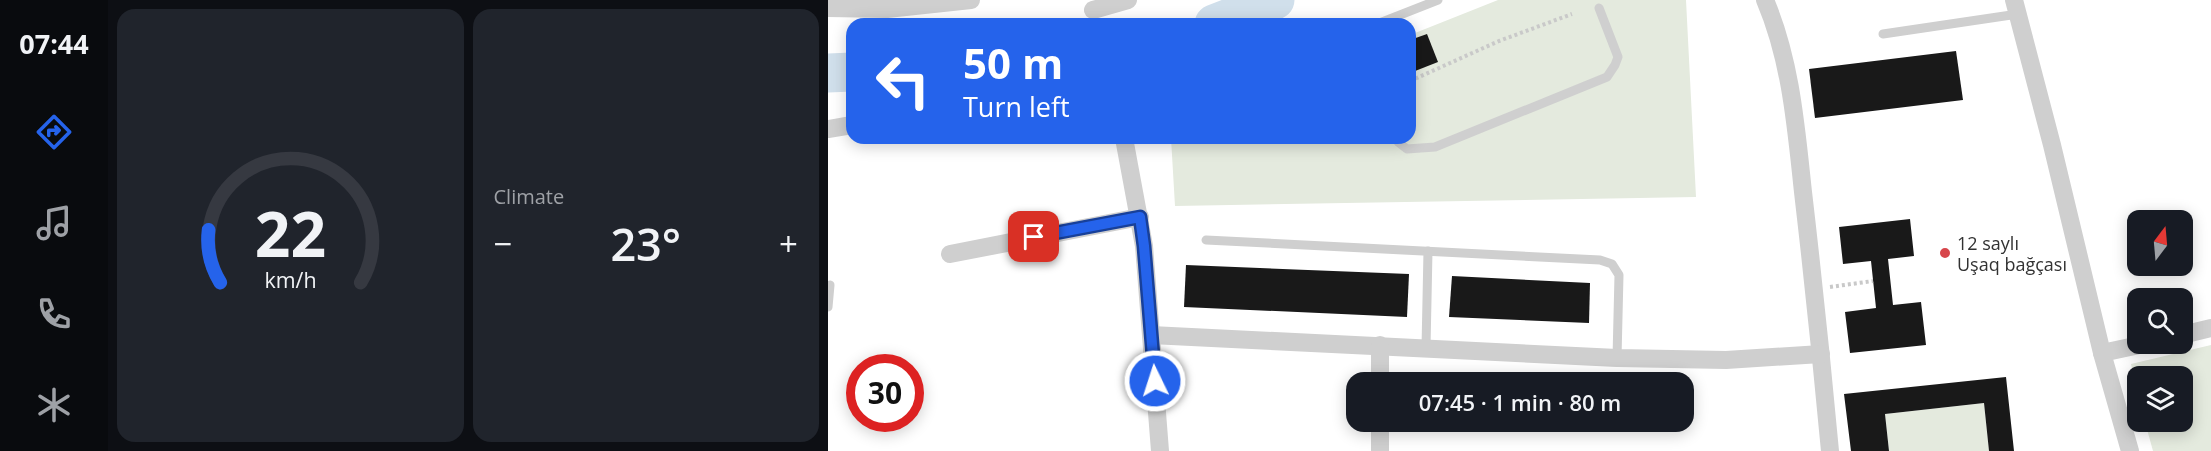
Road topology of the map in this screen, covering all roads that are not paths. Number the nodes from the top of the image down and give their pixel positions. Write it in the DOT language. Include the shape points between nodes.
graph roads {
  1 [pos="971,0"];
  2 [pos="1128,0"];
  3 [pos="1438,0"];
  4 [pos="1765,0"];
  5 [pos="2016,7"];
  6 [pos="828,8"];
  7 [pos="1599,8"];
  8 [pos="1093,13"];
  9 [pos="1392,18"];
  10 [pos="1883,34"];
  11 [pos="846,127"];
  12 [pos="828,129"];
  13 [pos="1125,144"];
  14 [pos="1401,144"];
  15 [pos="1140,217"];
  16 [pos="1206,240"];
  17 [pos="1428,251"];
  18 [pos="950,254"];
  19 [pos="830,285"];
  20 [pos="828,307"];
  21 [pos="2211,328"];
  22 [pos="2193,332"];
  23 [pos="1151,335"];
  24 [pos="1380,345"];
  25 [pos="1426,348"];
  26 [pos="2127,348"];
  27 [pos="2102,353"];
  28 [pos="1821,354"];
  29 [pos="1617,358"];
  30 [pos="1380,372"];
  31 [pos="1380,432"];
  32 [pos="1160,451"];
  33 [pos="1380,451"];
  34 [pos="1830,451"];
  35 [pos="2130,451"];
  1 -- 6 [label="street" via="887,9"];
  2 -- 8 [label="street"];
  3 -- 9 [label="lane"];
  4 -- 28 [label="street" via="1783,54 1792,99"];
  5 -- 10 [label="lane"];
  5 -- 27 [label="street"];
  7 -- 14 [label="lane" via="1618,57 1607,77 1434,147 1407,149"];
  11 -- 12 [label="street"];
  13 -- 15 [label="street"];
  15 -- 18 [label="street"];
  15 -- 23 [label="street"];
  16 -- 17 [label="lane"];
  17 -- 25 [label="lane"];
  17 -- 29 [label="lane" via="1600,260 1612,264 1619,276"];
  19 -- 20 [label="lane"];
  21 -- 22 [label="street"];
  23 -- 24 [label="street"];
  23 -- 32 [label="street"];
  24 -- 25 [label="street"];
  24 -- 30 [label="street"];
  25 -- 29 [label="street"];
  26 -- 27 [label="street"];
  27 -- 35 [label="street"];
  28 -- 29 [label="street" via="1726,360"];
  28 -- 34 [label="street"];
  31 -- 33 [label="street"];
}
